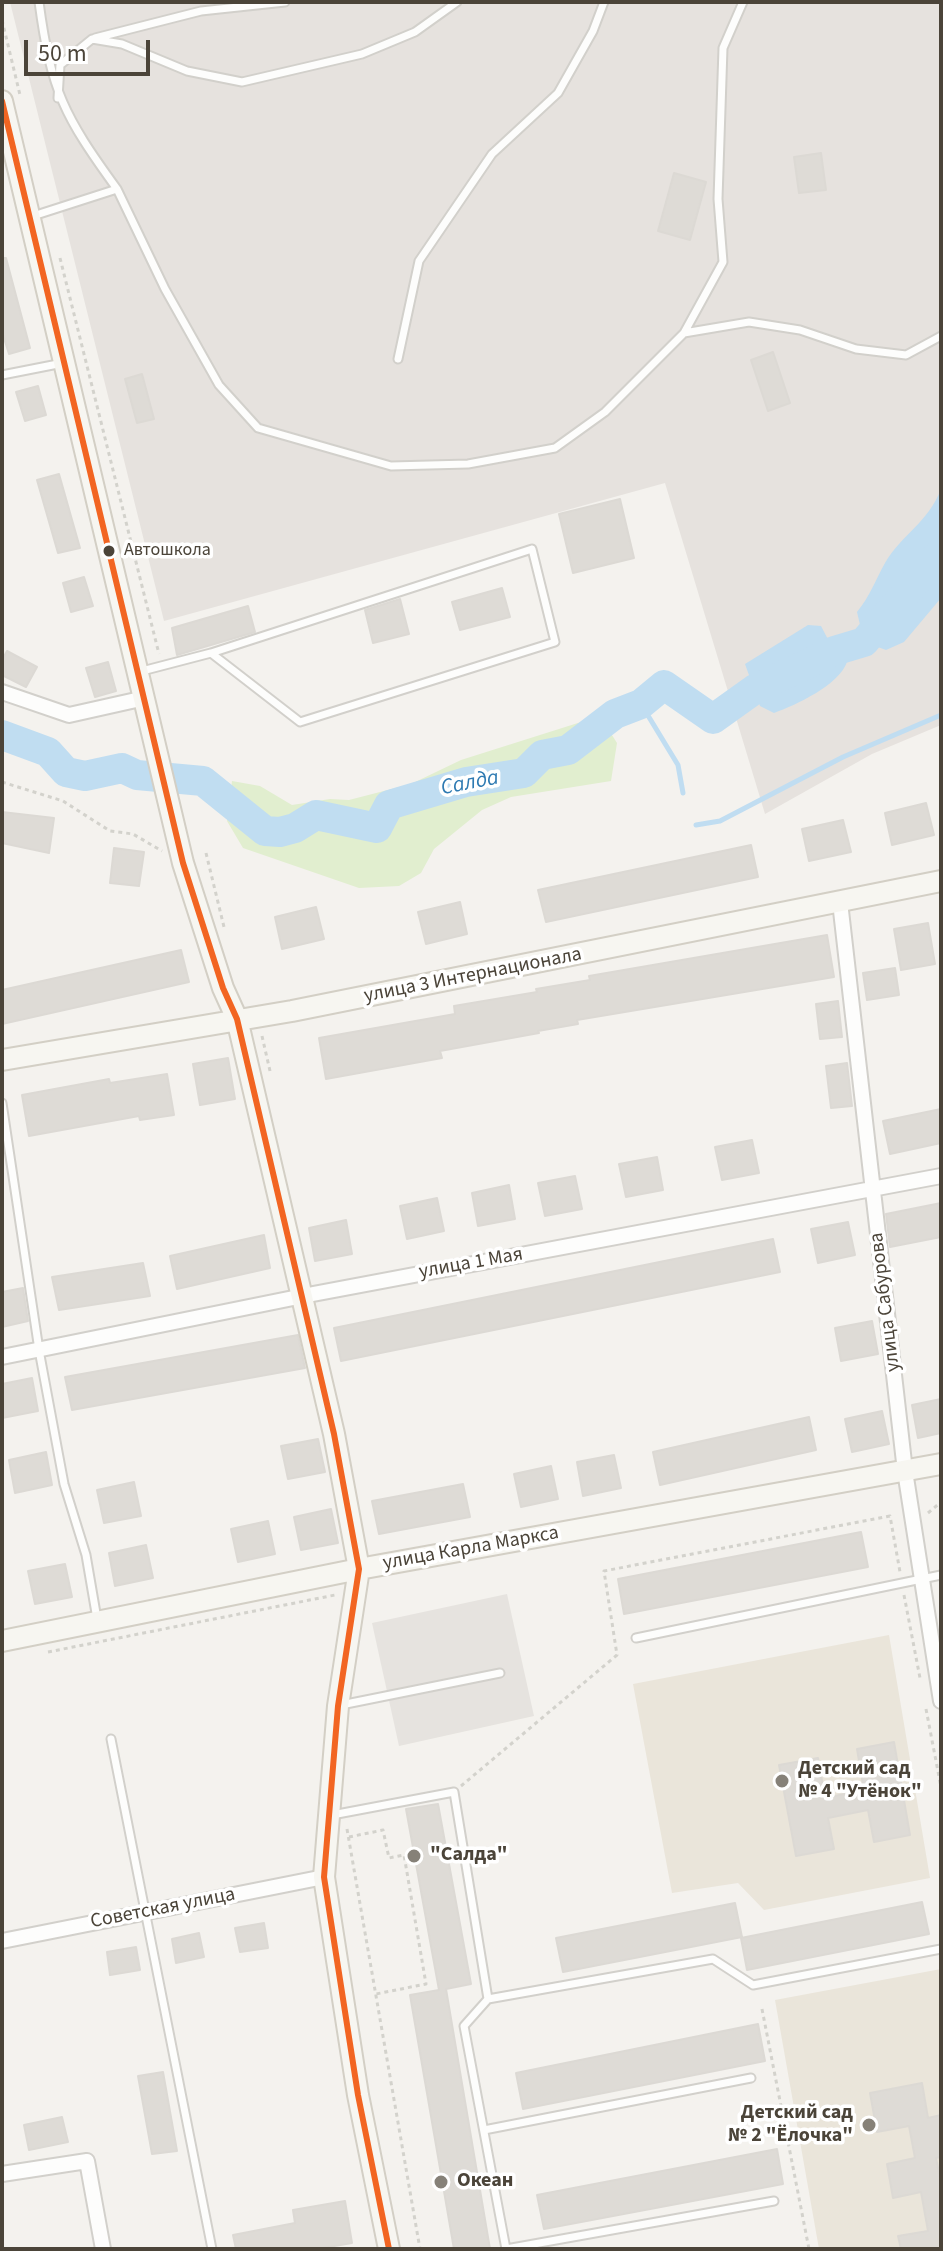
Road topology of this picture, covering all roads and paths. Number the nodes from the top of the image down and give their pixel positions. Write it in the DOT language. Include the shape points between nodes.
graph roads {
  1 [pos="39,2"];
  2 [pos="285,2"];
  3 [pos="457,2"];
  4 [pos="604,2"];
  5 [pos="743,2"];
  6 [pos="2,20"];
  7 [pos="92,39"];
  8 [pos="58,98"];
  9 [pos="2,101"];
  10 [pos="23,108"];
  11 [pos="117,189"];
  12 [pos="31,216"];
  13 [pos="60,257"];
  14 [pos="684,333"];
  15 [pos="941,336"];
  16 [pos="398,359"];
  17 [pos="65,362"];
  18 [pos="2,375"];
  19 [pos="211,653"];
  20 [pos="162,665"];
  21 [pos="139,672"];
  22 [pos="2,692"];
  23 [pos="145,698"];
  24 [pos="2,782"];
  25 [pos="183,863"];
  26 [pos="941,881"];
  27 [pos="840,902"];
  28 [pos="237,1019"];
  29 [pos="2,1060"];
  30 [pos="2,1103"];
  31 [pos="941,1176"];
  32 [pos="873,1191"];
  33 [pos="300,1297"];
  34 [pos="39,1350"];
  35 [pos="2,1357"];
  36 [pos="941,1464"];
  37 [pos="905,1471"];
  38 [pos="359,1569"];
  39 [pos="941,1575"];
  40 [pos="920,1579"];
  41 [pos="357,1595"];
  42 [pos="98,1621"];
  43 [pos="636,1638"];
  44 [pos="2,1641"];
  45 [pos="48,1652"];
  46 [pos="500,1673"];
  47 [pos="941,1701"];
  48 [pos="338,1706"];
  49 [pos="111,1739"];
  50 [pos="336,1814"];
  51 [pos="349,1837"];
  52 [pos="324,1877"];
  53 [pos="146,1913"];
  54 [pos="2,1941"];
  55 [pos="941,1949"];
  56 [pos="376,1994"];
  57 [pos="488,1999"];
  58 [pos="762,2009"];
  59 [pos="751,2078"];
  60 [pos="484,2130"];
  61 [pos="2,2174"];
  62 [pos="774,2201"];
  63 [pos="103,2249"];
  64 [pos="212,2249"];
  65 [pos="389,2249"];
  66 [pos="420,2249"];
  67 [pos="506,2249"];
  68 [pos="809,2249"];
  1 -- 8 [label="lane"];
  2 -- 7 [label="lane" via="201,11"];
  3 -- 7 [label="lane" via="415,32 362,54 242,82 187,71 122,44"];
  4 -- 16 [label="lane" via="558,93 492,154 419,261"];
  5 -- 14 [label="lane" via="723,48 718,199 723,262"];
  6 -- 10 [label="path"];
  7 -- 8 [label="lane" via="60,65"];
  8 -- 11 [label="lane"];
  9 -- 12 [label="street"];
  11 -- 12 [label="lane"];
  11 -- 14 [label="lane" via="219,385 258,428 391,466 468,464 555,448 605,412"];
  12 -- 17 [label="street"];
  13 -- 20 [label="path"];
  14 -- 15 [label="lane" via="749,322 800,330 856,349 906,355"];
  17 -- 18 [label="lane"];
  17 -- 21 [label="street"];
  19 -- 19 [label="lane" via="300,722 555,642 532,549"];
  19 -- 20 [label="lane"];
  20 -- 21 [label="lane"];
  21 -- 23 [label="street"];
  22 -- 23 [label="street" via="69,715"];
  23 -- 25 [label="street"];
  24 -- 25 [label="path" via="63,801 110,831 133,834"];
  25 -- 28 [label="street"];
  26 -- 27 [label="street, улица 3 Интернационала"];
  27 -- 28 [label="street, улица 3 Интернационала"];
  27 -- 32 [label="street, улица Сабурова"];
  28 -- 29 [label="street, улица 3 Интернационала"];
  28 -- 33 [label="street"];
  30 -- 34 [label="lane"];
  31 -- 32 [label="street, улица 1 Мая"];
  32 -- 33 [label="street, улица 1 Мая"];
  32 -- 37 [label="street, улица Сабурова"];
  33 -- 34 [label="street, улица 1 Мая"];
  33 -- 38 [label="street" via="334,1434"];
  34 -- 35 [label="street, улица 1 Мая"];
  34 -- 42 [label="lane" via="64,1484 86,1555"];
  36 -- 37 [label="street, улица Карла Маркса"];
  37 -- 38 [label="street, улица Карла Маркса"];
  37 -- 40 [label="street, улица Сабурова"];
  38 -- 41 [label="street"];
  38 -- 42 [label="street, улица Карла Маркса"];
  39 -- 40 [label="lane"];
  40 -- 43 [label="lane"];
  40 -- 47 [label="street, улица Сабурова"];
  41 -- 45 [label="path" via="340,1594"];
  41 -- 48 [label="street"];
  42 -- 44 [label="street, улица Карла Маркса"];
  46 -- 48 [label="lane"];
  48 -- 50 [label="street"];
  49 -- 53 [label="lane"];
  50 -- 51 [label="path"];
  50 -- 52 [label="street"];
  50 -- 57 [label="lane" via="454,1792"];
  51 -- 56 [label="path"];
  51 -- 56 [label="path" via="383,1830 389,1858 404,1855 426,1984"];
  52 -- 53 [label="street, Советская улица"];
  52 -- 65 [label="street" via="358,2095"];
  53 -- 54 [label="street, Советская улица"];
  53 -- 64 [label="lane"];
  55 -- 57 [label="lane" via="753,1985 713,1959"];
  56 -- 66 [label="path"];
  57 -- 60 [label="lane" via="464,2026"];
  58 -- 68 [label="path"];
  59 -- 60 [label="lane"];
  60 -- 67 [label="lane"];
  61 -- 63 [label="street" via="87,2161"];
  62 -- 67 [label="lane"];
}
